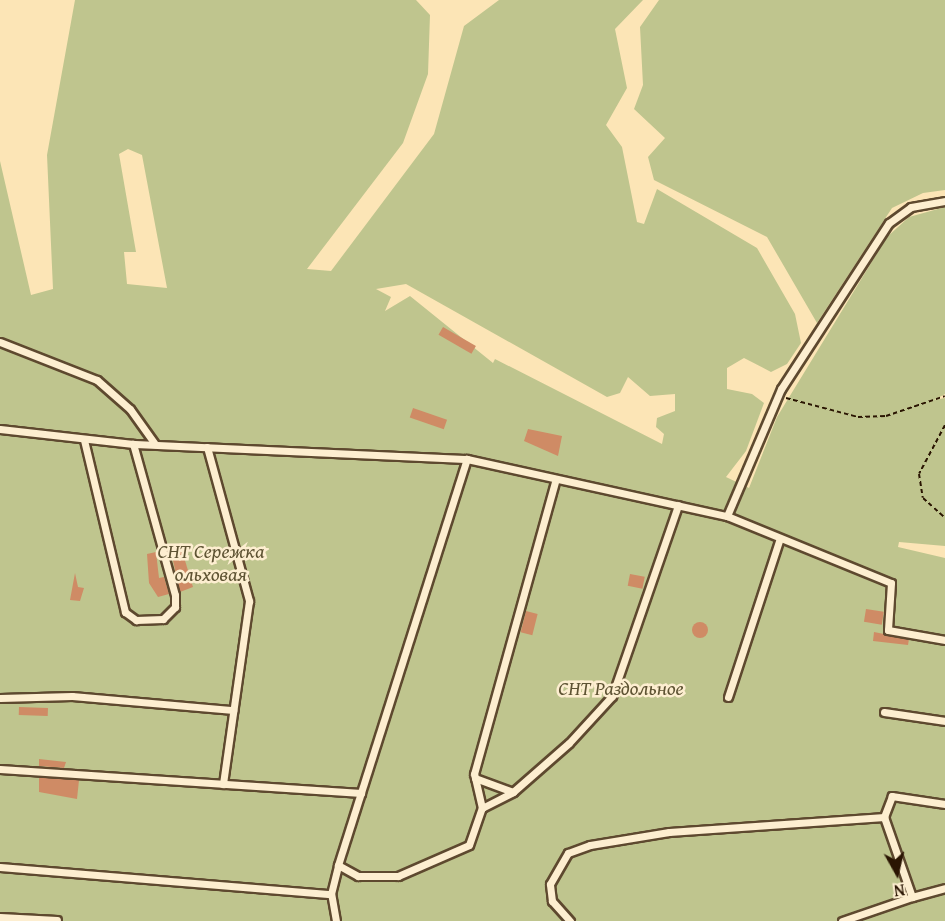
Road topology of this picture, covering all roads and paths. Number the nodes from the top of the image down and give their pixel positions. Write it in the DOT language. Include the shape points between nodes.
graph roads {
  1 [pos="945,201"];
  2 [pos="0,342"];
  3 [pos="945,396"];
  4 [pos="776,401"];
  5 [pos="945,425"];
  6 [pos="0,429"];
  7 [pos="84,440"];
  8 [pos="133,444"];
  9 [pos="155,444"];
  10 [pos="207,447"];
  11 [pos="467,459"];
  12 [pos="555,478"];
  13 [pos="678,505"];
  14 [pos="727,516"];
  15 [pos="945,518"];
  16 [pos="780,538"];
  17 [pos="945,640"];
  18 [pos="728,697"];
  19 [pos="0,698"];
  20 [pos="233,710"];
  21 [pos="884,712"];
  22 [pos="945,721"];
  23 [pos="0,769"];
  24 [pos="475,778"];
  25 [pos="223,784"];
  26 [pos="513,792"];
  27 [pos="361,793"];
  28 [pos="945,804"];
  29 [pos="482,808"];
  30 [pos="884,817"];
  31 [pos="338,866"];
  32 [pos="0,867"];
  33 [pos="945,888"];
  34 [pos="331,894"];
  35 [pos="912,897"];
  36 [pos="0,917"];
  37 [pos="57,920"];
  38 [pos="336,921"];
  39 [pos="570,921"];
  40 [pos="842,921"];
  1 -- 4 [label="lane" via="911,207 889,223"];
  2 -- 9 [label="lane" via="97,380 130,409"];
  3 -- 4 [label="path" via="886,416 858,417 802,399"];
  4 -- 14 [label="lane"];
  5 -- 15 [label="path" via="919,474 923,498"];
  6 -- 7 [label="lane"];
  7 -- 8 [label="lane"];
  7 -- 8 [label="lane" via="92,491 124,612 136,620 163,618 176,607 175,595"];
  8 -- 9 [label="lane"];
  9 -- 10 [label="lane"];
  10 -- 11 [label="lane"];
  10 -- 20 [label="lane" via="249,600"];
  11 -- 12 [label="lane"];
  11 -- 27 [label="lane"];
  12 -- 13 [label="lane"];
  12 -- 24 [label="lane"];
  13 -- 14 [label="lane"];
  13 -- 26 [label="lane" via="612,696"];
  14 -- 16 [label="lane"];
  16 -- 17 [label="lane" via="891,583 888,630"];
  16 -- 18 [label="lane"];
  19 -- 20 [label="lane" via="72,696"];
  20 -- 25 [label="lane"];
  21 -- 22 [label="lane"];
  23 -- 25 [label="lane"];
  24 -- 26 [label="lane"];
  24 -- 29 [label="lane"];
  25 -- 27 [label="lane"];
  26 -- 29 [label="lane"];
  27 -- 31 [label="lane"];
  28 -- 30 [label="lane" via="892,796"];
  29 -- 31 [label="lane" via="468,845 398,876 358,876"];
  30 -- 35 [label="lane"];
  30 -- 39 [label="lane" via="669,832 590,845 568,854 550,884 552,901"];
  31 -- 34 [label="lane"];
  32 -- 34 [label="lane"];
  33 -- 35 [label="lane"];
  34 -- 38 [label="lane"];
  35 -- 40 [label="lane"];
  36 -- 37 [label="lane"];
}
